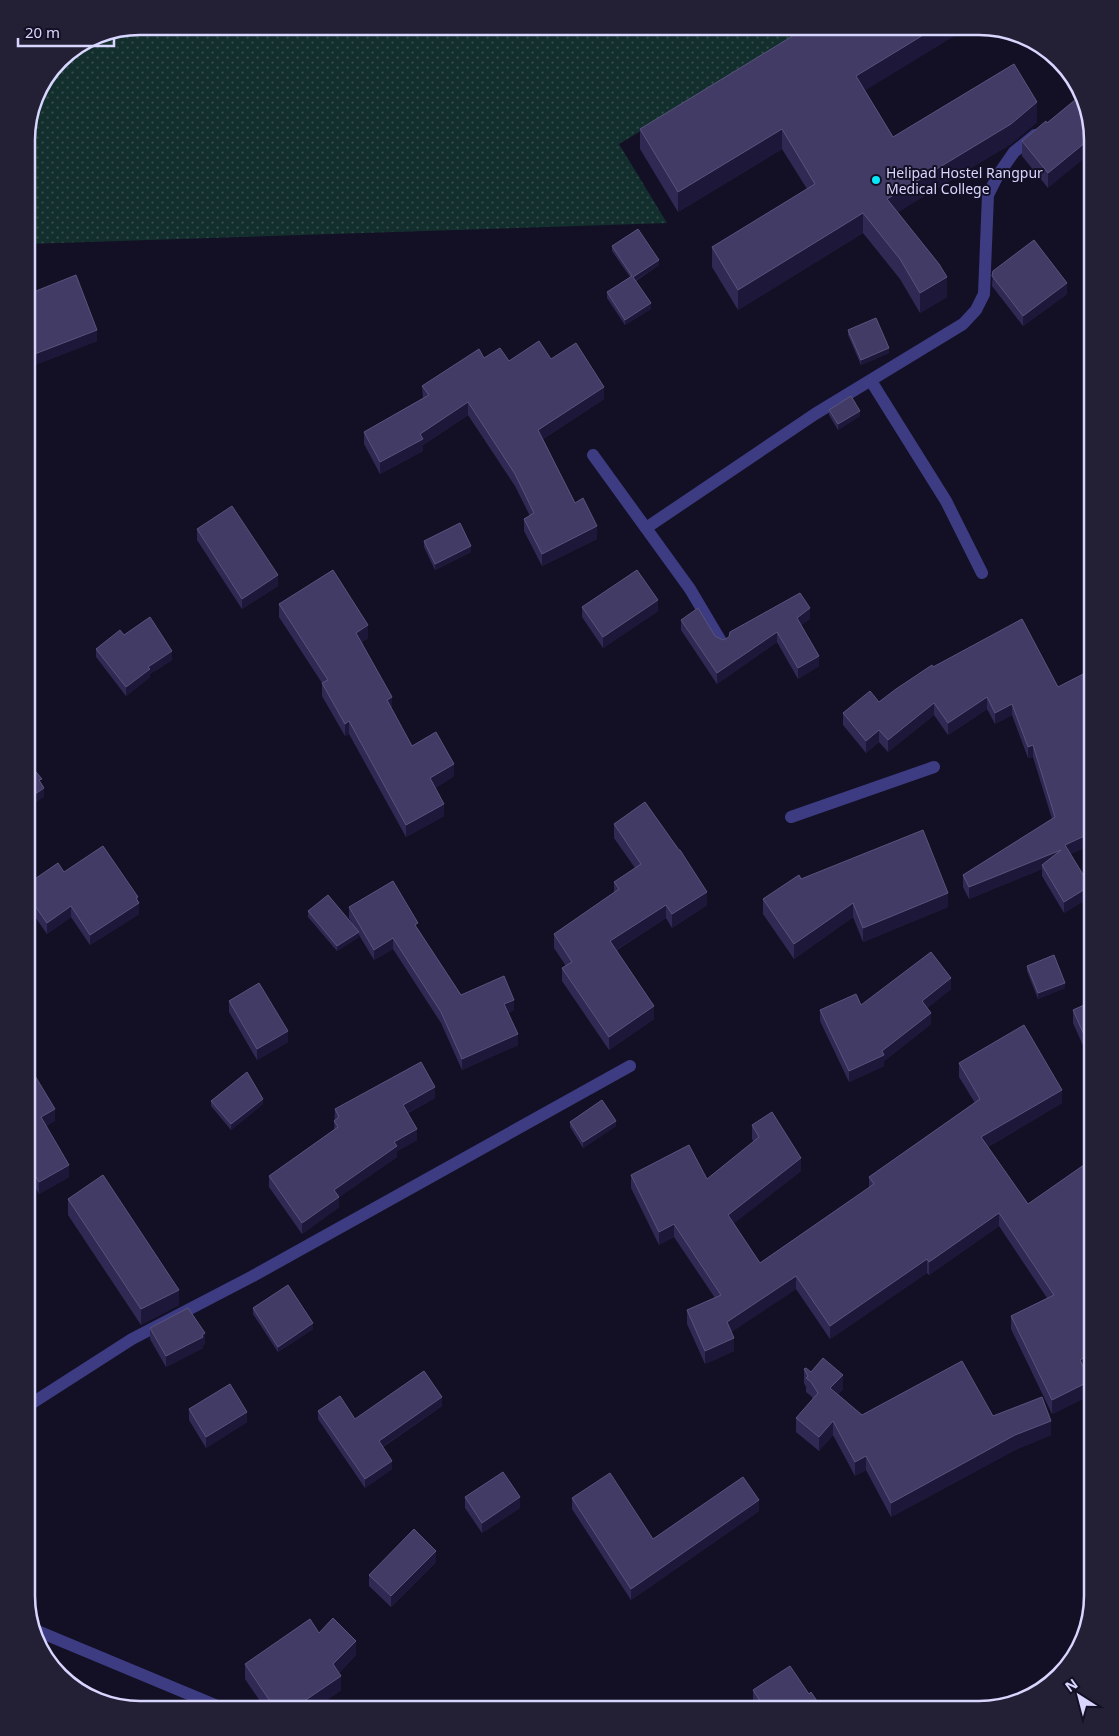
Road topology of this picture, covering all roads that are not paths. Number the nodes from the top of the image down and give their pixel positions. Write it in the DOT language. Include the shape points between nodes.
graph roads {
  1 [pos="1041,130"];
  2 [pos="871,380"];
  3 [pos="593,455"];
  4 [pos="646,528"];
  5 [pos="982,573"];
  6 [pos="722,643"];
  7 [pos="934,767"];
  8 [pos="791,818"];
  9 [pos="630,1066"];
  10 [pos="35,1400"];
  11 [pos="42,1633"];
  12 [pos="205,1701"];
  1 -- 2 [label="street" via="1014,152 988,195 984,294 976,310 963,324"];
  2 -- 4 [label="street"];
  2 -- 5 [label="street" via="946,501"];
  3 -- 4 [label="street"];
  4 -- 6 [label="street" via="690,589"];
  7 -- 8 [label="street"];
  9 -- 10 [label="street" via="253,1276 132,1339"];
  11 -- 12 [label="street"];
}
